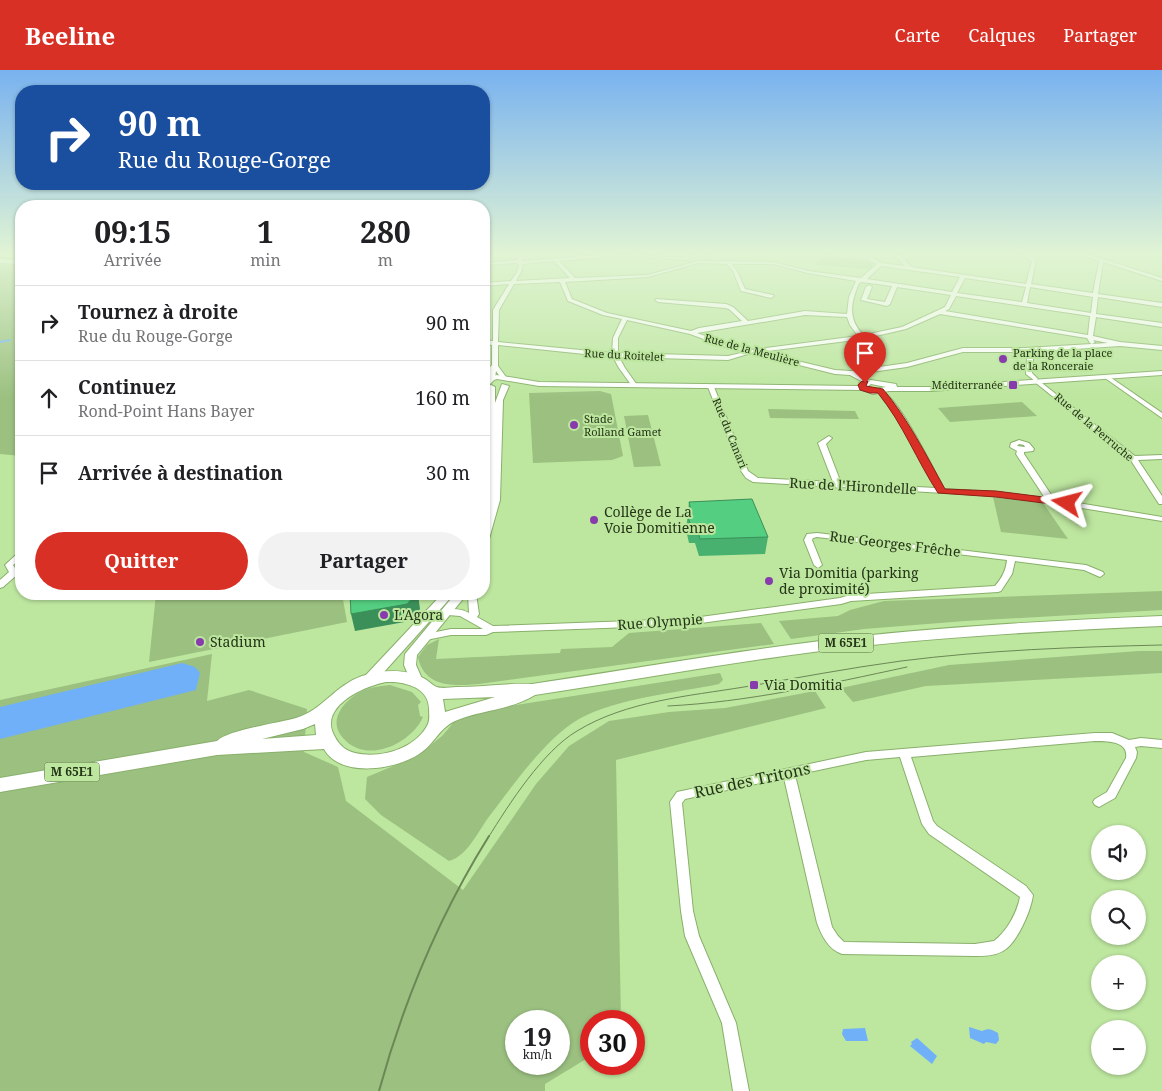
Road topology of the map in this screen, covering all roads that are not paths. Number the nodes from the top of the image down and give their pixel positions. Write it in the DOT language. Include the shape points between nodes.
graph roads {
  1 [pos="500,303"];
  2 [pos="574,303"];
  3 [pos="688,303"];
  4 [pos="849,303"];
  5 [pos="950,303"];
  6 [pos="1009,303"];
  7 [pos="1095,303"];
  8 [pos="1145,303"];
  9 [pos="1024,305"];
  10 [pos="1162,305"];
  11 [pos="940,312"];
  12 [pos="1094,315"];
  13 [pos="850,316"];
  14 [pos="625,319"];
  15 [pos="747,323"];
  16 [pos="1162,325"];
  17 [pos="692,334"];
  18 [pos="863,337"];
  19 [pos="1091,337"];
  20 [pos="490,343"];
  21 [pos="494,344"];
  22 [pos="1120,344"];
  23 [pos="1096,345"];
  24 [pos="1162,348"];
  25 [pos="1025,350"];
  26 [pos="753,351"];
  27 [pos="614,355"];
  28 [pos="494,366"];
  29 [pos="1162,372"];
  30 [pos="851,373"];
  31 [pos="490,375"];
  32 [pos="1106,376"];
  33 [pos="1037,380"];
  34 [pos="490,381"];
  35 [pos="506,382"];
  36 [pos="634,385"];
  37 [pos="865,385"];
  38 [pos="711,387"];
  39 [pos="881,388"];
  40 [pos="1162,416"];
  41 [pos="829,438"];
  42 [pos="1022,450"];
  43 [pos="1162,457"];
  44 [pos="1133,458"];
  45 [pos="752,478"];
  46 [pos="838,486"];
  47 [pos="941,491"];
  48 [pos="1051,500"];
  49 [pos="1162,502"];
  50 [pos="490,518"];
  51 [pos="1162,519"];
  52 [pos="1011,558"];
  53 [pos="818,565"];
  54 [pos="11,569"];
  55 [pos="1100,574"];
  56 [pos="0,585"];
  57 [pos="442,600"];
  58 [pos="457,600"];
  59 [pos="473,600"];
  60 [pos="448,612"];
  61 [pos="472,618"];
  62 [pos="424,620"];
  63 [pos="1162,621"];
  64 [pos="491,629"];
  65 [pos="426,638"];
  66 [pos="370,679"];
  67 [pos="416,681"];
  68 [pos="532,690"];
  69 [pos="432,693"];
  70 [pos="328,710"];
  71 [pos="436,724"];
  72 [pos="328,742"];
  73 [pos="1128,744"];
  74 [pos="1162,744"];
  75 [pos="216,748"];
  76 [pos="904,754"];
  77 [pos="789,773"];
  78 [pos="0,785"];
  79 [pos="1099,802"];
  80 [pos="740,1091"];
  1 -- 21 [label="street" via="496,310"];
  2 -- 14 [label="street, Rue de la Meulière"];
  3 -- 15 [label="street" via="726,306"];
  4 -- 13 [label="street"];
  5 -- 11 [label="street"];
  6 -- 9 [label="street"];
  7 -- 12 [label="street"];
  8 -- 10 [label="street"];
  9 -- 12 [label="street"];
  11 -- 18 [label="street, Rue du Roitelet" via="899,330"];
  11 -- 19 [label="street"];
  12 -- 16 [label="street"];
  12 -- 19 [label="street"];
  13 -- 15 [label="street" via="805,313"];
  13 -- 18 [label="street" via="854,330"];
  14 -- 17 [label="street, Rue de la Meulière"];
  14 -- 27 [label="street" via="616,339"];
  15 -- 17 [label="street" via="698,330"];
  17 -- 26 [label="street, Rue de la Meulière"];
  18 -- 26 [label="street, Rue du Roitelet"];
  19 -- 22 [label="street"];
  19 -- 23 [label="street"];
  20 -- 21 [label="street"];
  21 -- 27 [label="street, Rue du Roitelet"];
  21 -- 28 [label="street"];
  22 -- 23 [label="street"];
  22 -- 24 [label="street"];
  23 -- 25 [label="street"];
  25 -- 30 [label="street" via="963,350 911,364"];
  25 -- 33 [label="street" via="1030,359 1029,374"];
  26 -- 27 [label="street, Rue du Roitelet" via="725,358"];
  26 -- 30 [label="street, Rue de la Meulière"];
  27 -- 36 [label="street"];
  28 -- 31 [label="street"];
  28 -- 35 [label="street"];
  29 -- 32 [label="street"];
  30 -- 37 [label="street, Rue de la Meulière"];
  32 -- 33 [label="street"];
  32 -- 40 [label="street"];
  33 -- 39 [label="street" via="931,389"];
  33 -- 44 [label="street, Rue de la Perruche"];
  34 -- 35 [label="street"];
  35 -- 36 [label="street"];
  35 -- 50 [label="street" via="499,400 495,500"];
  36 -- 38 [label="street"];
  37 -- 38 [label="street"];
  37 -- 39 [label="street" via="870,391"];
  38 -- 45 [label="street, Rue du Canari" via="745,471"];
  39 -- 47 [label="street"];
  41 -- 46 [label="street" via="822,443"];
  42 -- 48 [label="street" via="1020,454"];
  43 -- 44 [label="street"];
  44 -- 49 [label="street, Rue de la Perruche"];
  45 -- 46 [label="street, Rue de l'Hirondelle" via="768,482"];
  46 -- 47 [label="street, Rue de l'Hirondelle"];
  47 -- 48 [label="street, Rue de l'Hirondelle"];
  48 -- 51 [label="street, Rue de l'Hirondelle"];
  52 -- 53 [label="street, Rue Georges Frêche" via="810,536 808,540"];
  52 -- 55 [label="street, Rue Georges Frêche" via="1086,568"];
  52 -- 64 [label="street, Rue Olympie" via="1009,571 998,589 850,598 686,622"];
  54 -- 56 [label="street"];
  57 -- 62 [label="street"];
  58 -- 60 [label="street"];
  59 -- 61 [label="street"];
  60 -- 61 [label="street"];
  60 -- 62 [label="street"];
  60 -- 65 [label="street"];
  61 -- 64 [label="street"];
  62 -- 66 [label="street"];
  63 -- 68 [label="main road, M 65E1" via="871,640"];
  64 -- 65 [label="street, Rue Olympie" via="486,632 442,633"];
  65 -- 67 [label="street" via="415,648 410,659"];
  66 -- 67 [label="main road" via="395,676"];
  66 -- 70 [label="main road" via="340,695"];
  67 -- 69 [label="main road"];
  68 -- 69 [label="main road, M 65E1" via="515,688 478,693"];
  68 -- 71 [label="main road, M 65E1" via="517,698 457,712"];
  69 -- 71 [label="main road" via="438,707"];
  70 -- 72 [label="main road" via="323,730"];
  70 -- 75 [label="main road, M 65E1" via="302,723 233,740"];
  71 -- 72 [label="main road" via="415,749 380,762 356,761 334,750"];
  72 -- 75 [label="main road, M 65E1"];
  73 -- 74 [label="street, Rue des Tritons"];
  73 -- 76 [label="street, Rue des Tritons" via="1103,736"];
  73 -- 79 [label="street" via="1131,758 1111,795"];
  75 -- 78 [label="main road, M 65E1"];
  76 -- 77 [label="street, Rue des Tritons" via="860,757"];
  76 -- 77 [label="street" via="928,824 933,830 1027,896 1027,903 1006,940 997,948 842,948 834,942 824,924"];
  77 -- 80 [label="street, Rue des Tritons" via="684,794 676,802 686,911 692,936 729,1023"];
}
